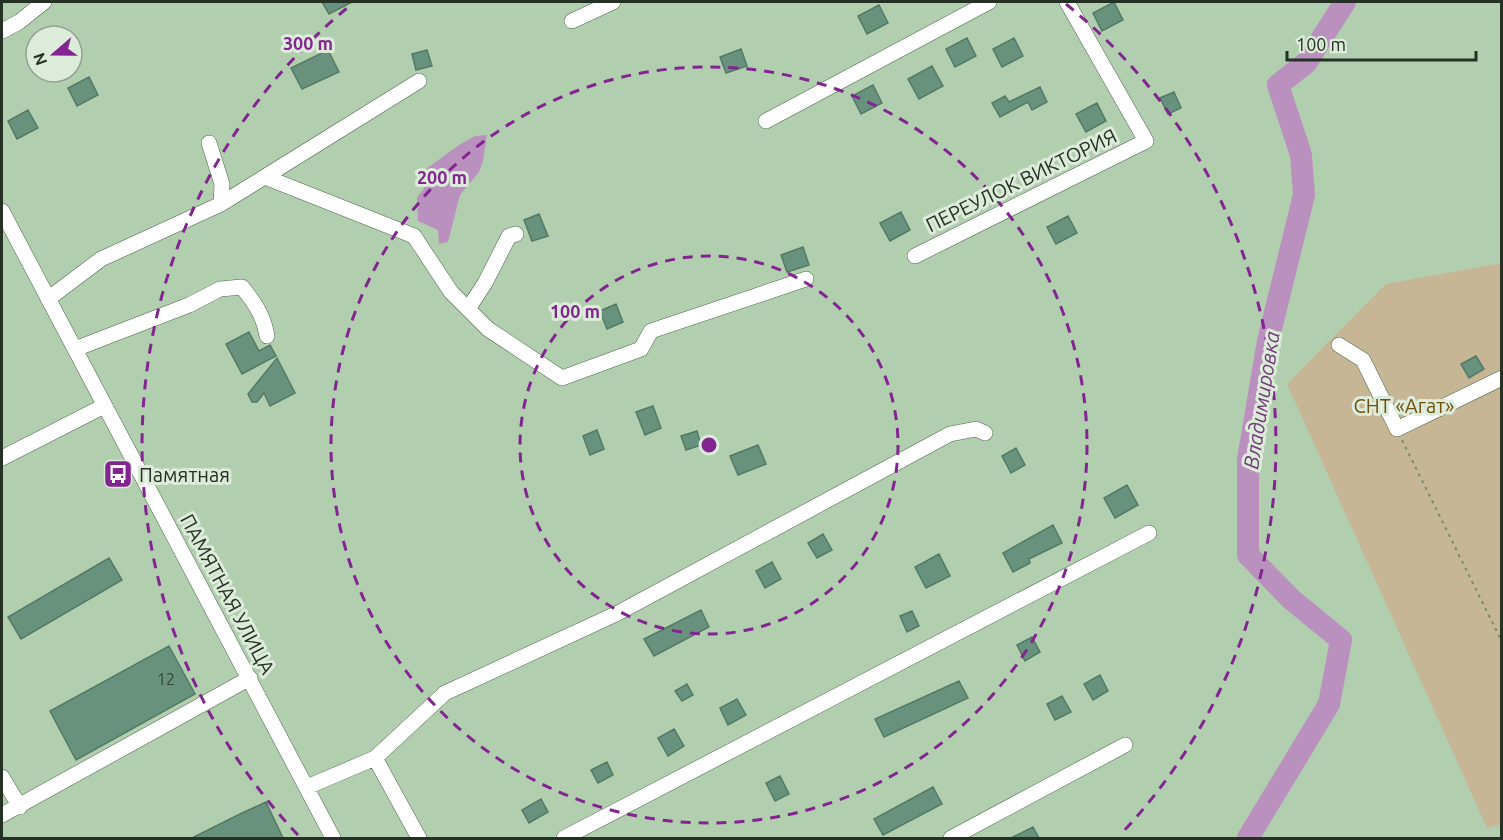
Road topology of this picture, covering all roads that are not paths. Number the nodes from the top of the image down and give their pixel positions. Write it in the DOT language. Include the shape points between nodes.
graph roads {
  1 [pos="44,2"];
  2 [pos="613,2"];
  3 [pos="989,2"];
  4 [pos="1067,2"];
  5 [pos="573,21"];
  6 [pos="2,31"];
  7 [pos="419,81"];
  8 [pos="766,121"];
  9 [pos="209,143"];
  10 [pos="265,177"];
  11 [pos="221,204"];
  12 [pos="2,211"];
  13 [pos="516,234"];
  14 [pos="915,256"];
  15 [pos="806,279"];
  16 [pos="48,299"];
  17 [pos="468,309"];
  18 [pos="267,336"];
  19 [pos="1339,345"];
  20 [pos="75,349"];
  21 [pos="1502,378"];
  22 [pos="104,406"];
  23 [pos="984,434"];
  24 [pos="2,458"];
  25 [pos="1149,533"];
  26 [pos="250,678"];
  27 [pos="1125,745"];
  28 [pos="375,758"];
  29 [pos="2,777"];
  30 [pos="307,787"];
  31 [pos="20,807"];
  32 [pos="2,815"];
  33 [pos="333,838"];
  34 [pos="419,838"];
  35 [pos="564,838"];
  36 [pos="951,838"];
  1 -- 6 [label="street"];
  2 -- 5 [label="street"];
  3 -- 8 [label="street"];
  4 -- 14 [label="street, ПЕРЕУЛОК ВИКТОРИЯ" via="1146,141"];
  7 -- 10 [label="street"];
  9 -- 11 [label="street" via="222,184"];
  10 -- 11 [label="street"];
  10 -- 17 [label="street" via="414,236 451,292"];
  11 -- 16 [label="street" via="101,259"];
  12 -- 16 [label="street, ПАМЯТНАЯ УЛИЦА"];
  13 -- 17 [label="street" via="509,236"];
  15 -- 17 [label="street" via="651,331 641,349 562,378 488,329"];
  16 -- 20 [label="street, ПАМЯТНАЯ УЛИЦА"];
  18 -- 20 [label="street" via="266,324 255,302 242,286 220,289"];
  19 -- 21 [label="street" via="1363,360 1397,429"];
  20 -- 22 [label="street, ПАМЯТНАЯ УЛИЦА"];
  22 -- 24 [label="street"];
  22 -- 26 [label="street, ПАМЯТНАЯ УЛИЦА"];
  23 -- 28 [label="street" via="976,429 950,434 618,613 445,693"];
  25 -- 35 [label="street"];
  26 -- 30 [label="street, ПАМЯТНАЯ УЛИЦА"];
  26 -- 31 [label="street"];
  27 -- 36 [label="street"];
  28 -- 30 [label="street"];
  28 -- 34 [label="street"];
  29 -- 31 [label="street"];
  30 -- 33 [label="street, ПАМЯТНАЯ УЛИЦА"];
  31 -- 32 [label="street"];
}
